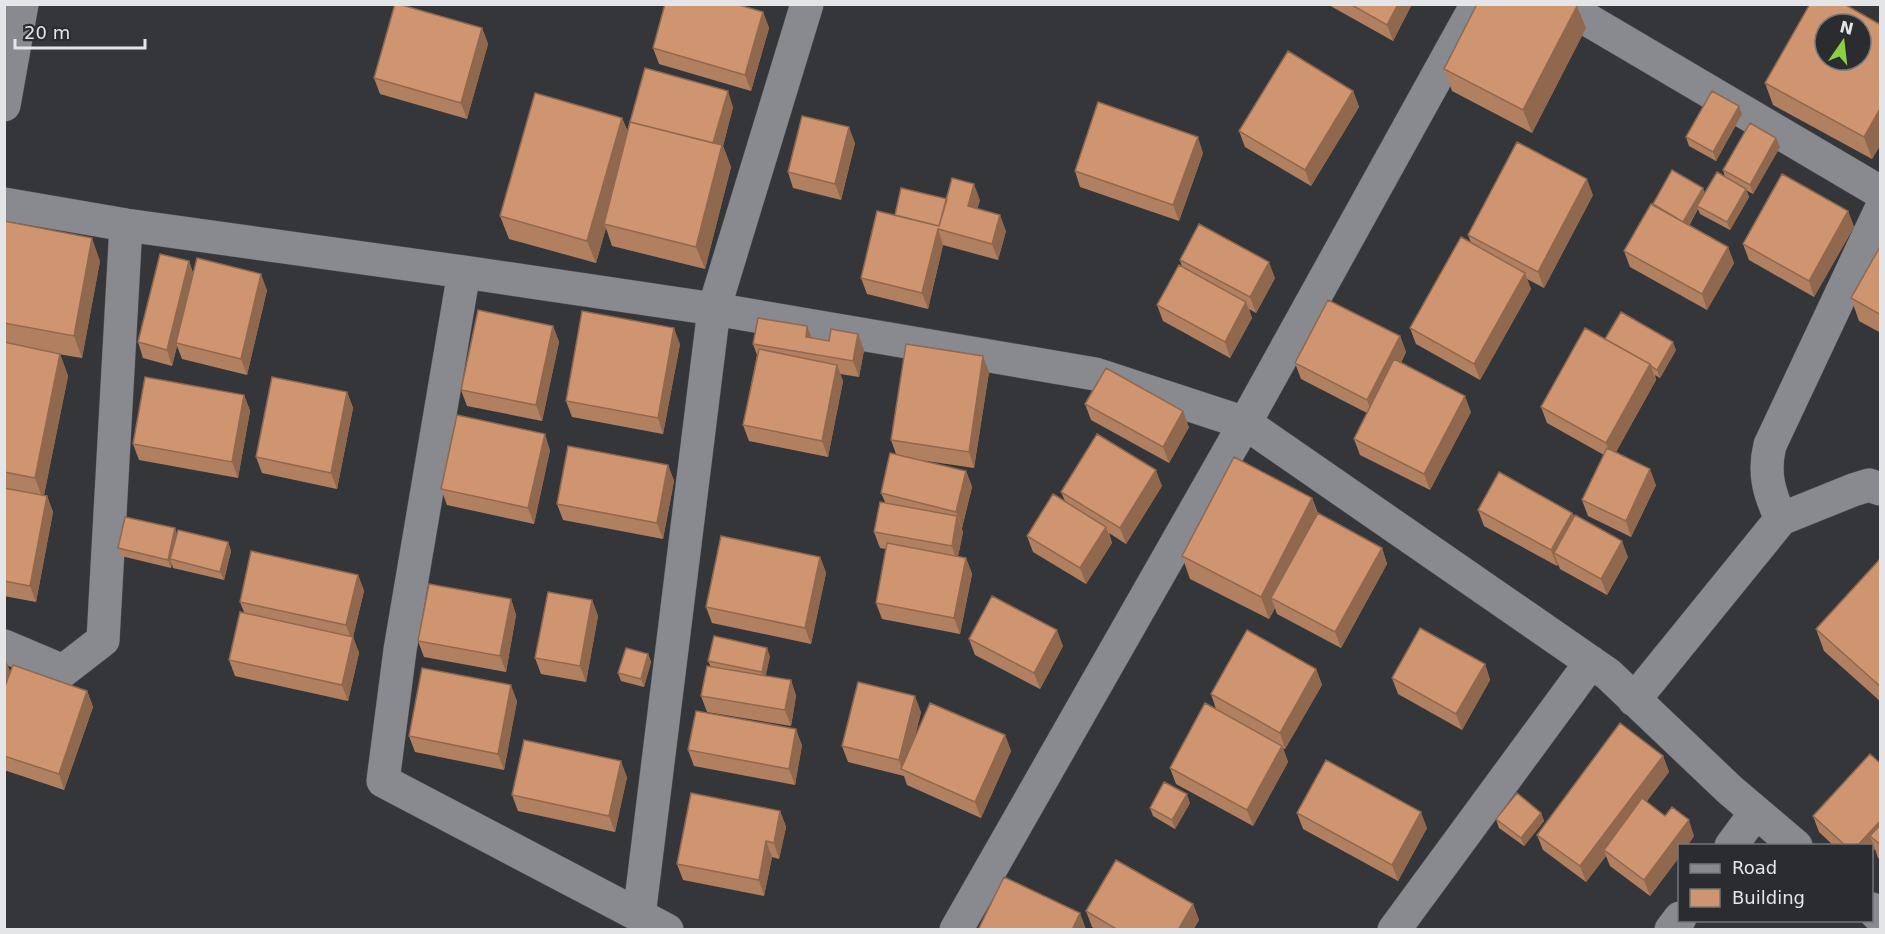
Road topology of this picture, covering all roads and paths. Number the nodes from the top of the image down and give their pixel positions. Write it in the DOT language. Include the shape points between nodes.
graph roads {
  1 [pos="22,4"];
  2 [pos="807,4"];
  3 [pos="1477,4"];
  4 [pos="1561,4"];
  5 [pos="4,105"];
  6 [pos="1881,192"];
  7 [pos="4,204"];
  8 [pos="1881,211"];
  9 [pos="126,225"];
  10 [pos="464,272"];
  11 [pos="714,309"];
  12 [pos="1245,423"];
  13 [pos="1881,489"];
  14 [pos="1773,500"];
  15 [pos="4,646"];
  16 [pos="1614,681"];
  17 [pos="1756,812"];
  18 [pos="1732,844"];
  19 [pos="1794,844"];
  20 [pos="653,923"];
  21 [pos="956,930"];
  22 [pos="1394,930"];
  1 -- 5 [label="street"];
  2 -- 11 [label="street"];
  3 -- 12 [label="street"];
  4 -- 6 [label="street"];
  7 -- 9 [label="street"];
  8 -- 14 [label="street" via="1770,445 1765,463"];
  9 -- 10 [label="street"];
  9 -- 15 [label="street" via="103,640 63,671"];
  10 -- 11 [label="street"];
  10 -- 20 [label="street" via="400,650 383,781"];
  11 -- 12 [label="street" via="1095,374"];
  11 -- 20 [label="street"];
  12 -- 16 [label="street"];
  12 -- 21 [label="street"];
  13 -- 14 [label="street" via="1869,485"];
  14 -- 16 [label="street"];
  16 -- 17 [label="street"];
  16 -- 22 [label="street"];
  17 -- 18 [label="street"];
  17 -- 19 [label="street"];
}
